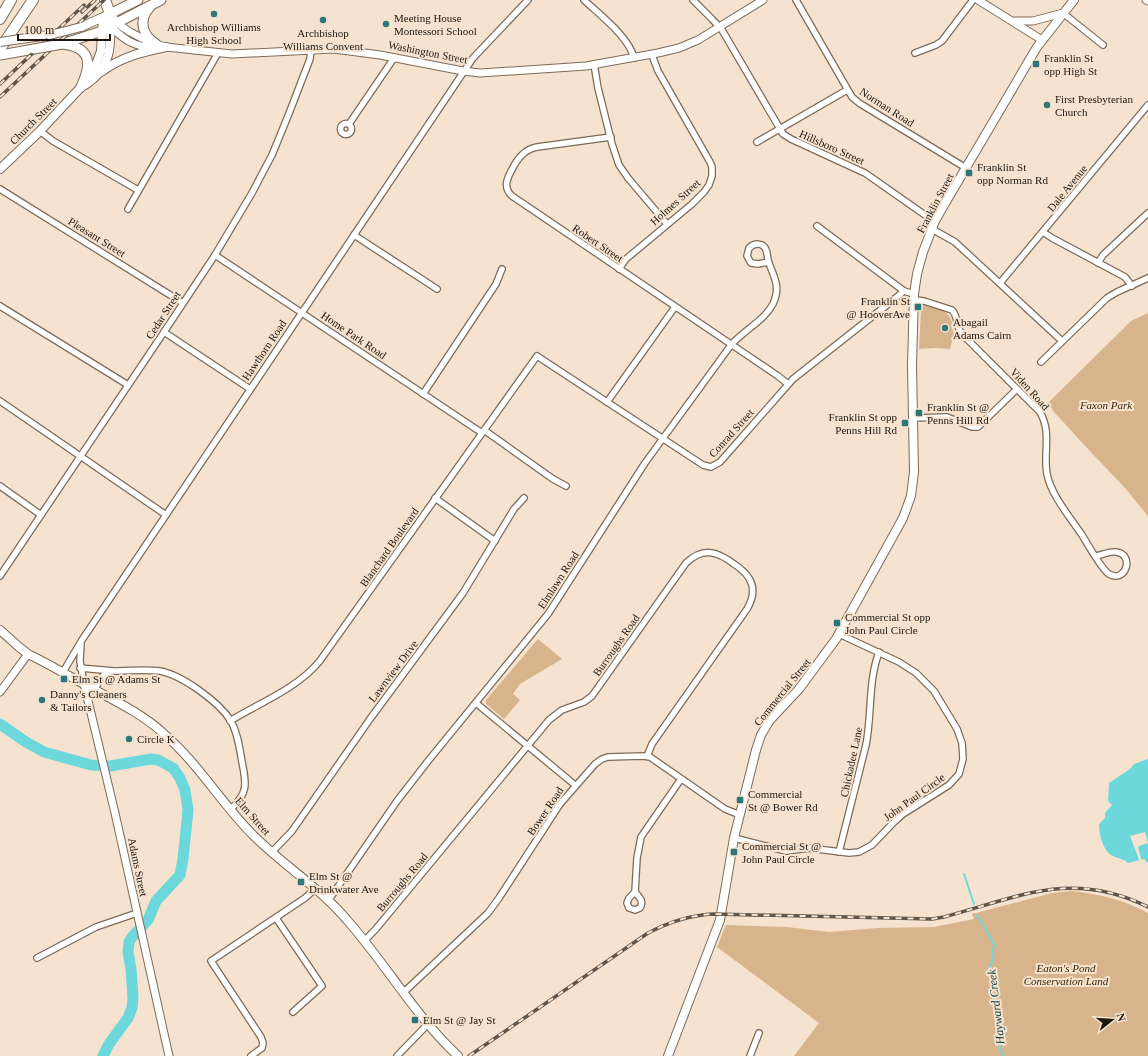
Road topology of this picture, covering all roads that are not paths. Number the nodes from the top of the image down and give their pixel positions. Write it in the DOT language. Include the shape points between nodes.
graph roads {
  1 [pos="3,0"];
  2 [pos="11,0"];
  3 [pos="138,0"];
  4 [pos="528,0"];
  5 [pos="584,0"];
  6 [pos="693,0"];
  7 [pos="763,0"];
  8 [pos="796,0"];
  9 [pos="973,0"];
  10 [pos="978,0"];
  11 [pos="1074,0"];
  12 [pos="32,1"];
  13 [pos="157,2"];
  14 [pos="0,7"];
  15 [pos="106,10"];
  16 [pos="1063,13"];
  17 [pos="0,19"];
  18 [pos="1010,19"];
  19 [pos="110,27"];
  20 [pos="719,27"];
  21 [pos="1042,40"];
  22 [pos="0,42"];
  23 [pos="62,44"];
  24 [pos="156,44"];
  25 [pos="1103,45"];
  26 [pos="166,47"];
  27 [pos="0,49"];
  28 [pos="311,49"];
  29 [pos="218,53"];
  30 [pos="915,53"];
  31 [pos="0,55"];
  32 [pos="652,55"];
  33 [pos="394,58"];
  34 [pos="634,58"];
  35 [pos="594,64"];
  36 [pos="464,71"];
  37 [pos="94,78"];
  38 [pos="81,87"];
  39 [pos="847,90"];
  40 [pos="1148,105"];
  41 [pos="349,124"];
  42 [pos="780,130"];
  43 [pos="40,131"];
  44 [pos="611,138"];
  45 [pos="758,142"];
  46 [pos="966,168"];
  47 [pos="0,169"];
  48 [pos="0,189"];
  49 [pos="138,190"];
  50 [pos="128,209"];
  51 [pos="1148,213"];
  52 [pos="935,221"];
  53 [pos="667,224"];
  54 [pos="817,226"];
  55 [pos="932,229"];
  56 [pos="1043,232"];
  57 [pos="354,235"];
  58 [pos="215,254"];
  59 [pos="768,262"];
  60 [pos="1098,263"];
  61 [pos="502,269"];
  62 [pos="619,269"];
  63 [pos="1148,278"];
  64 [pos="1000,283"];
  65 [pos="1132,286"];
  66 [pos="437,289"];
  67 [pos="904,291"];
  68 [pos="914,297"];
  69 [pos="183,303"];
  70 [pos="0,306"];
  71 [pos="675,308"];
  72 [pos="302,313"];
  73 [pos="164,332"];
  74 [pos="1062,341"];
  75 [pos="731,344"];
  76 [pos="536,356"];
  77 [pos="1041,362"];
  78 [pos="788,384"];
  79 [pos="128,385"];
  80 [pos="250,389"];
  81 [pos="1017,389"];
  82 [pos="423,394"];
  83 [pos="0,401"];
  84 [pos="607,402"];
  85 [pos="913,418"];
  86 [pos="483,431"];
  87 [pos="663,438"];
  88 [pos="914,448"];
  89 [pos="80,457"];
  90 [pos="0,486"];
  91 [pos="566,486"];
  92 [pos="435,498"];
  93 [pos="524,498"];
  94 [pos="41,515"];
  95 [pos="166,515"];
  96 [pos="495,541"];
  97 [pos="1096,556"];
  98 [pos="0,576"];
  99 [pos="0,630"];
  100 [pos="839,634"];
  101 [pos="82,640"];
  102 [pos="879,652"];
  103 [pos="28,654"];
  104 [pos="80,668"];
  105 [pos="112,670"];
  106 [pos="63,672"];
  107 [pos="84,684"];
  108 [pos="94,689"];
  109 [pos="0,692"];
  110 [pos="476,703"];
  111 [pos="230,721"];
  112 [pos="528,746"];
  113 [pos="647,756"];
  114 [pos="681,779"];
  115 [pos="575,785"];
  116 [pos="231,809"];
  117 [pos="740,815"];
  118 [pos="734,838"];
  119 [pos="272,852"];
  120 [pos="839,852"];
  121 [pos="315,889"];
  122 [pos="635,892"];
  123 [pos="328,901"];
  124 [pos="137,913"];
  125 [pos="276,918"];
  126 [pos="364,941"];
  127 [pos="37,958"];
  128 [pos="403,993"];
  129 [pos="293,1012"];
  130 [pos="428,1024"];
  131 [pos="759,1033"];
  132 [pos="169,1056"];
  133 [pos="251,1056"];
  134 [pos="397,1056"];
  135 [pos="458,1056"];
  136 [pos="668,1056"];
  137 [pos="750,1056"];
  1 -- 14 [label="highway"];
  2 -- 17 [label="highway"];
  3 -- 15 [label="main road"];
  4 -- 36 [label="street, Hawthorn Road" via="478,52"];
  5 -- 34 [label="street" via="625,40"];
  6 -- 20 [label="street, Hillsboro Street"];
  7 -- 20 [label="street, Washington Street"];
  8 -- 39 [label="street, Norman Road"];
  9 -- 30 [label="street" via="942,41"];
  10 -- 18 [label="street"];
  11 -- 16 [label="main road, Franklin Street"];
  12 -- 27 [label="highway"];
  13 -- 19 [label="main road"];
  13 -- 24 [label="main road" via="145,14 142,24 149,40"];
  15 -- 19 [label="main road, Church Street"];
  15 -- 22 [label="main road, bridge" via="81,27 50,35"];
  16 -- 18 [label="street" via="1033,21 1020,22"];
  16 -- 21 [label="main road, Franklin Street"];
  16 -- 25 [label="street"];
  18 -- 21 [label="street"];
  19 -- 23 [label="main road"];
  19 -- 24 [label="street, Washington Street"];
  19 -- 26 [label="street, Washington Street" via="122,38 135,44"];
  19 -- 37 [label="main road, Church Street" via="111,42 108,54 103,67"];
  19 -- 38 [label="main road, Church Street" via="100,55"];
  20 -- 32 [label="street, Washington Street" via="685,45"];
  20 -- 42 [label="street, Hillsboro Street"];
  21 -- 46 [label="main road, Franklin Street"];
  23 -- 31 [label="main road, bridge"];
  23 -- 38 [label="main road" via="76,47 87,57 87,71"];
  24 -- 26 [label="street, Washington Street"];
  26 -- 29 [label="street, Washington Street"];
  26 -- 37 [label="main road" via="128,56"];
  28 -- 29 [label="street, Washington Street" via="246,54"];
  28 -- 33 [label="street, Washington Street" via="338,49"];
  28 -- 58 [label="street, Cedar Street" via="310,59 269,162"];
  29 -- 49 [label="street"];
  32 -- 34 [label="street, Washington Street"];
  32 -- 53 [label="street, Holmes Street" via="658,71 713,170 707,188"];
  33 -- 36 [label="street, Washington Street"];
  33 -- 41 [label="street"];
  34 -- 35 [label="street, Washington Street"];
  35 -- 36 [label="street, Washington Street" via="480,73"];
  35 -- 44 [label="street"];
  36 -- 57 [label="street, Hawthorn Road"];
  37 -- 38 [label="main road, Church Street"];
  38 -- 43 [label="main road, Church Street"];
  39 -- 42 [label="street"];
  39 -- 46 [label="street, Norman Road" via="859,103"];
  40 -- 56 [label="street, Dale Avenue"];
  42 -- 45 [label="street"];
  42 -- 52 [label="street, Hillsboro Street" via="791,139 865,173"];
  43 -- 47 [label="main road, Church Street"];
  43 -- 49 [label="street"];
  44 -- 53 [label="street" via="623,172"];
  44 -- 62 [label="street, Robert Street" via="531,149 521,156 508,176 506,184 512,196"];
  46 -- 52 [label="main road, Franklin Street"];
  48 -- 69 [label="street, Pleasant Street"];
  49 -- 50 [label="street"];
  51 -- 60 [label="street" via="1103,255"];
  52 -- 55 [label="main road, Franklin Street"];
  53 -- 62 [label="street, Holmes Street" via="626,259"];
  54 -- 67 [label="street"];
  55 -- 64 [label="street" via="953,240"];
  55 -- 68 [label="main road, Franklin Street" via="918,267"];
  56 -- 60 [label="street"];
  56 -- 64 [label="street, Dale Avenue"];
  57 -- 66 [label="street"];
  57 -- 72 [label="street, Hawthorn Road"];
  58 -- 69 [label="street, Cedar Street"];
  58 -- 72 [label="street, Home Park Road"];
  59 -- 75 [label="street, Elmlawn Road" via="776,280 773,302 764,315"];
  60 -- 65 [label="street" via="1125,277"];
  61 -- 82 [label="street" via="496,284"];
  62 -- 71 [label="street, Robert Street"];
  63 -- 65 [label="street"];
  64 -- 74 [label="street"];
  65 -- 74 [label="street" via="1107,298"];
  67 -- 68 [label="street"];
  67 -- 78 [label="street, Conrad Street"];
  68 -- 81 [label="street, Viden Road" via="952,310 961,332"];
  68 -- 85 [label="main road, Franklin Street"];
  69 -- 73 [label="street, Cedar Street"];
  70 -- 79 [label="street"];
  71 -- 75 [label="street, Robert Street"];
  71 -- 84 [label="street"];
  72 -- 80 [label="street, Hawthorn Road"];
  72 -- 82 [label="street, Home Park Road"];
  73 -- 79 [label="street, Cedar Street"];
  73 -- 80 [label="street"];
  74 -- 77 [label="street"];
  75 -- 78 [label="street, Robert Street"];
  75 -- 87 [label="street, Elmlawn Road"];
  76 -- 84 [label="street, Conrad Street"];
  76 -- 86 [label="street, Blanchard Boulevard"];
  78 -- 87 [label="street, Conrad Street" via="714,466 706,466"];
  79 -- 89 [label="street, Cedar Street"];
  80 -- 95 [label="street, Hawthorn Road"];
  81 -- 85 [label="street" via="978,427 947,417"];
  81 -- 97 [label="street, Viden Road" via="1038,409 1044,419 1050,483"];
  82 -- 86 [label="street, Home Park Road"];
  83 -- 89 [label="street"];
  84 -- 87 [label="street, Conrad Street"];
  85 -- 88 [label="main road, Franklin Street"];
  86 -- 91 [label="street, Home Park Road"];
  86 -- 92 [label="street, Blanchard Boulevard"];
  87 -- 110 [label="street, Elmlawn Road" via="552,610"];
  88 -- 100 [label="main road, Commercial Street" via="911,496 907,510"];
  89 -- 94 [label="street, Cedar Street"];
  89 -- 95 [label="street"];
  90 -- 94 [label="street"];
  92 -- 96 [label="street"];
  92 -- 111 [label="street, Blanchard Boulevard" via="315,666 294,685"];
  93 -- 96 [label="street, Lawnview Drive" via="516,506"];
  94 -- 98 [label="street, Cedar Street"];
  95 -- 101 [label="street, Hawthorn Road"];
  96 -- 119 [label="street, Lawnview Drive" via="463,593 292,831"];
  97 -- 97 [label="street, Viden Road" via="1120,553 1126,558 1126,568 1121,574 1113,576 1106,571"];
  99 -- 103 [label="main road, Elm Street"];
  100 -- 102 [label="street, John Paul Circle"];
  100 -- 117 [label="main road, Commercial Street" via="802,685 763,731 757,745"];
  101 -- 104 [label="street, Hawthorn Road"];
  101 -- 106 [label="street, Hawthorn Road"];
  102 -- 120 [label="street, Chickadee Lane" via="871,690 869,730"];
  102 -- 120 [label="street, John Paul Circle" via="908,668 934,691 959,734 963,747 963,763 959,774 952,782 896,820 870,847 856,852"];
  103 -- 106 [label="main road, Elm Street"];
  103 -- 109 [label="street"];
  104 -- 105 [label="street"];
  104 -- 107 [label="street, Hawthorn Road"];
  105 -- 108 [label="street" via="101,678"];
  105 -- 111 [label="street" via="156,671 175,676 210,699"];
  106 -- 107 [label="main road, Elm Street"];
  107 -- 108 [label="main road, Elm Street"];
  107 -- 124 [label="street, Adams Street"];
  108 -- 116 [label="main road, Elm Street" via="133,711 164,733 194,764"];
  110 -- 112 [label="street"];
  110 -- 123 [label="street, Elmlawn Road" via="397,801"];
  111 -- 116 [label="street" via="238,739 245,784 242,797"];
  112 -- 113 [label="street, Burroughs Road" via="556,714 592,696 686,563 700,553 717,554 729,560 748,576 752,588 750,602 652,744"];
  112 -- 115 [label="street"];
  112 -- 126 [label="street, Burroughs Road"];
  113 -- 114 [label="street"];
  113 -- 115 [label="street, Bower Road" via="602,759"];
  114 -- 117 [label="street" via="725,809"];
  114 -- 122 [label="street" via="641,837 637,853"];
  115 -- 128 [label="street, Bower Road" via="488,913"];
  116 -- 119 [label="main road, Elm Street"];
  117 -- 118 [label="main road, Commercial Street"];
  118 -- 120 [label="street, John Paul Circle" via="786,851 813,848"];
  118 -- 136 [label="main road, Commercial Street" via="717,930"];
  119 -- 121 [label="main road, Elm Street"];
  121 -- 123 [label="main road, Elm Street"];
  121 -- 125 [label="street"];
  123 -- 126 [label="main road, Elm Street"];
  124 -- 127 [label="street" via="96,927"];
  124 -- 132 [label="street, Adams Street"];
  125 -- 129 [label="street" via="322,986"];
  125 -- 133 [label="street" via="211,961 262,1040 262,1048"];
  126 -- 128 [label="main road, Elm Street"];
  128 -- 130 [label="main road, Elm Street"];
  130 -- 134 [label="street"];
  130 -- 135 [label="main road, Elm Street"];
  131 -- 137 [label="street"];
}
